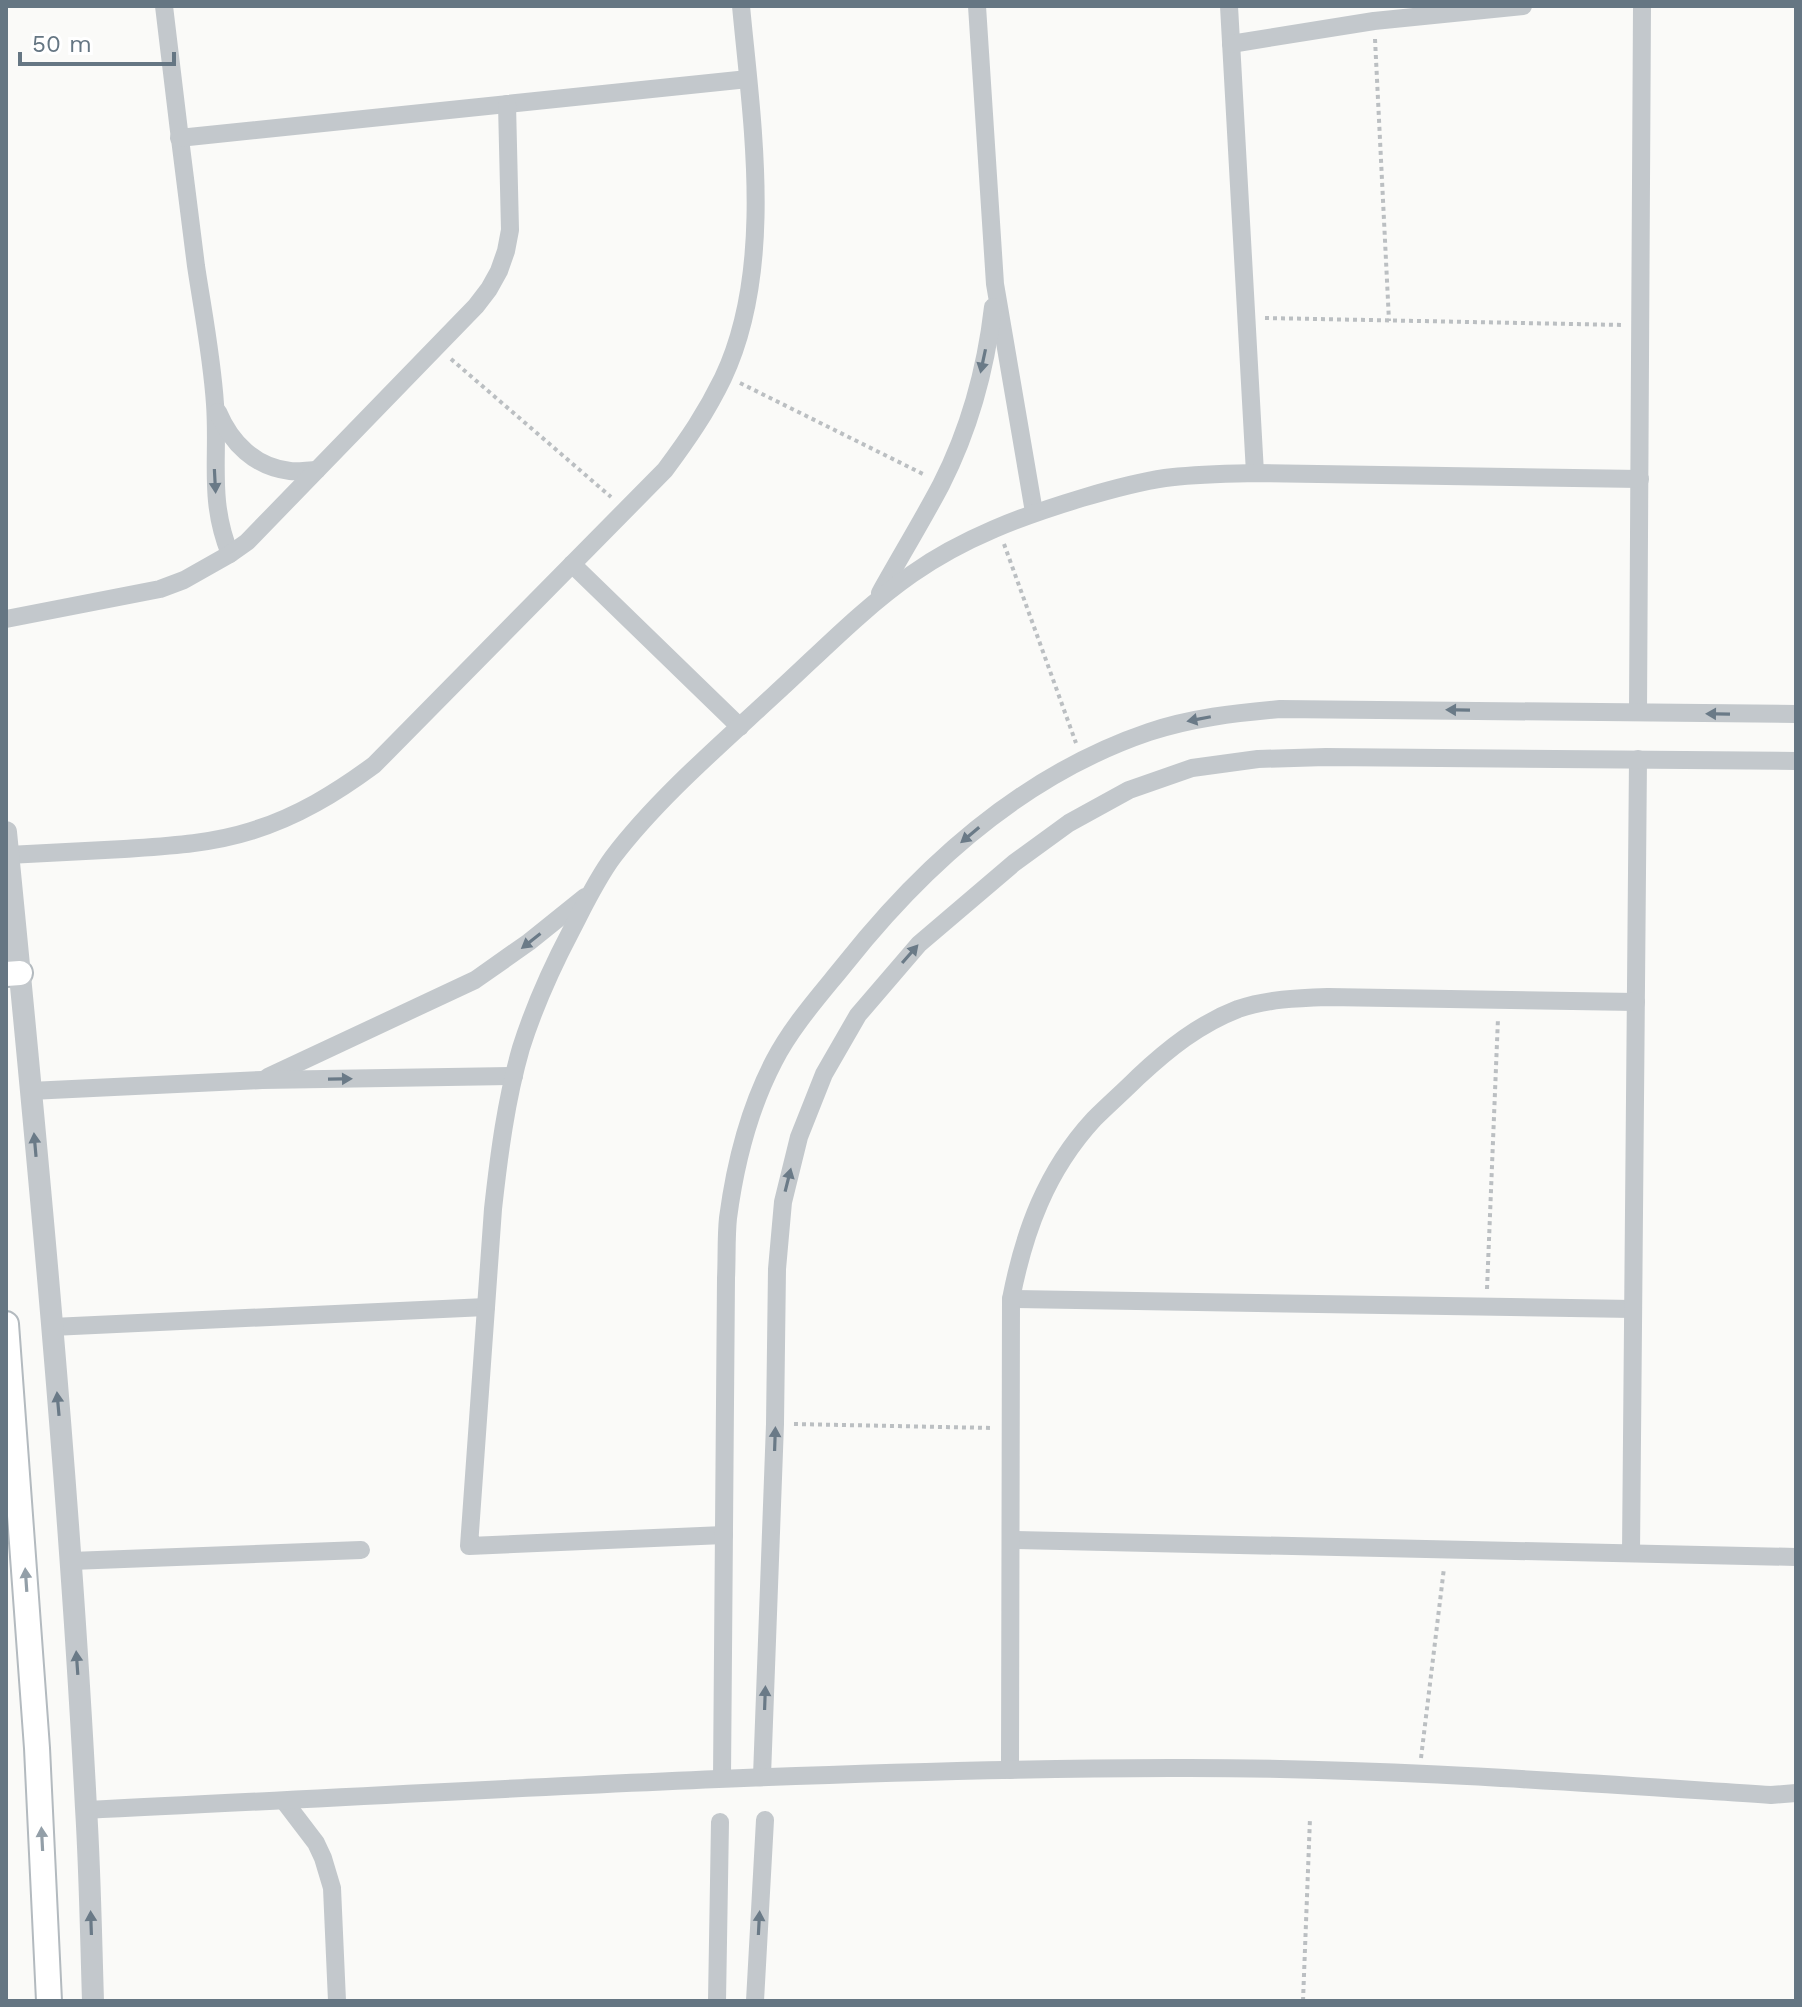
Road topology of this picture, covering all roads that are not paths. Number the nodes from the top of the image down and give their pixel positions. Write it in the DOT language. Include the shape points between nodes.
graph roads {
  1 [pos="164,6"];
  2 [pos="741,6"];
  3 [pos="977,6"];
  4 [pos="1229,6"];
  5 [pos="1523,6"];
  6 [pos="1642,6"];
  7 [pos="1231,44"];
  8 [pos="748,79"];
  9 [pos="507,104"];
  10 [pos="179,138"];
  11 [pos="995,284"];
  12 [pos="215,406"];
  13 [pos="317,470"];
  14 [pos="1255,473"];
  15 [pos="1640,479"];
  16 [pos="1034,512"];
  17 [pos="230,554"];
  18 [pos="572,564"];
  19 [pos="875,602"];
  20 [pos="6,619"];
  21 [pos="1638,712"];
  22 [pos="1796,714"];
  23 [pos="740,727"];
  24 [pos="1638,759"];
  25 [pos="1796,761"];
  26 [pos="6,832"];
  27 [pos="8,855"];
  28 [pos="591,891"];
  29 [pos="13,974"];
  30 [pos="1636,1002"];
  31 [pos="514,1076"];
  32 [pos="262,1080"];
  33 [pos="30,1091"];
  34 [pos="1011,1299"];
  35 [pos="486,1307"];
  36 [pos="1633,1309"];
  37 [pos="6,1324"];
  38 [pos="52,1327"];
  39 [pos="724,1535"];
  40 [pos="1011,1540"];
  41 [pos="361,1550"];
  42 [pos="1631,1553"];
  43 [pos="1796,1557"];
  44 [pos="71,1561"];
  45 [pos="1010,1770"];
  46 [pos="762,1776"];
  47 [pos="722,1778"];
  48 [pos="1796,1793"];
  49 [pos="284,1801"];
  50 [pos="86,1810"];
  51 [pos="765,1820"];
  52 [pos="720,1822"];
  53 [pos="49,2001"];
  54 [pos="93,2001"];
  55 [pos="337,2001"];
  56 [pos="717,2001"];
  57 [pos="755,2001"];
  1 -- 10 [label="street"];
  2 -- 8 [label="street"];
  3 -- 11 [label="street"];
  4 -- 7 [label="street"];
  5 -- 7 [label="street" via="1374,21"];
  6 -- 15 [label="street"];
  7 -- 14 [label="street"];
  8 -- 9 [label="street"];
  8 -- 18 [label="street" via="755,176 752,277 724,375 698,425 665,470"];
  9 -- 10 [label="street"];
  9 -- 13 [label="street" via="510,230 499,271 476,306"];
  10 -- 12 [label="street"];
  11 -- 16 [label="street"];
  11 -- 19 [label="street, one-way" via="980,378 959,443"];
  12 -- 13 [label="street" via="243,450 265,464 290,471"];
  12 -- 17 [label="street, one-way" via="216,503"];
  13 -- 17 [label="street"];
  14 -- 15 [label="street"];
  14 -- 16 [label="street" via="1162,478"];
  15 -- 21 [label="street"];
  16 -- 19 [label="street" via="955,548"];
  17 -- 20 [label="street" via="160,589"];
  18 -- 23 [label="street"];
  18 -- 27 [label="street" via="374,765 316,804 284,820 217,840"];
  19 -- 23 [label="street"];
  22 -- 21 [label="street, one-way"];
  21 -- 39 [label="street, one-way" via="1280,709 1192,720 1150,732 1044,780 996,812 911,888 869,933 774,1061 737,1163 728,1220"];
  23 -- 28 [label="street" via="637,829"];
  24 -- 25 [label="street"];
  24 -- 30 [label="street"];
  46 -- 24 [label="street, one-way" via="783,1202 799,1137 824,1074 858,1015 919,944 1069,823 1129,790 1192,768 1326,757"];
  26 -- 27 [label="street"];
  27 -- 29 [label="street"];
  28 -- 31 [label="street" via="546,980"];
  28 -- 32 [label="street, one-way" via="475,980"];
  29 -- 33 [label="street"];
  30 -- 34 [label="street" via="1283,998 1239,1009 1199,1028 1162,1055 1069,1151 1031,1222"];
  30 -- 36 [label="street"];
  32 -- 31 [label="street, one-way"];
  31 -- 35 [label="street" via="498,1164"];
  32 -- 33 [label="street"];
  38 -- 33 [label="street, one-way"];
  34 -- 36 [label="street"];
  34 -- 40 [label="street"];
  35 -- 38 [label="street"];
  35 -- 39 [label="street" via="469,1546"];
  36 -- 42 [label="street"];
  53 -- 37 [label="main road, one-way" via="37,1748"];
  44 -- 38 [label="street, one-way"];
  39 -- 47 [label="street"];
  40 -- 42 [label="street"];
  40 -- 45 [label="street"];
  41 -- 44 [label="street"];
  42 -- 43 [label="street"];
  50 -- 44 [label="street, one-way"];
  45 -- 46 [label="street"];
  45 -- 48 [label="street" via="1292,1769"];
  46 -- 47 [label="street"];
  47 -- 49 [label="street"];
  49 -- 50 [label="street"];
  49 -- 55 [label="street" via="316,1843 329,1873"];
  54 -- 50 [label="street, one-way"];
  57 -- 51 [label="street, one-way"];
  52 -- 56 [label="street"];
}
